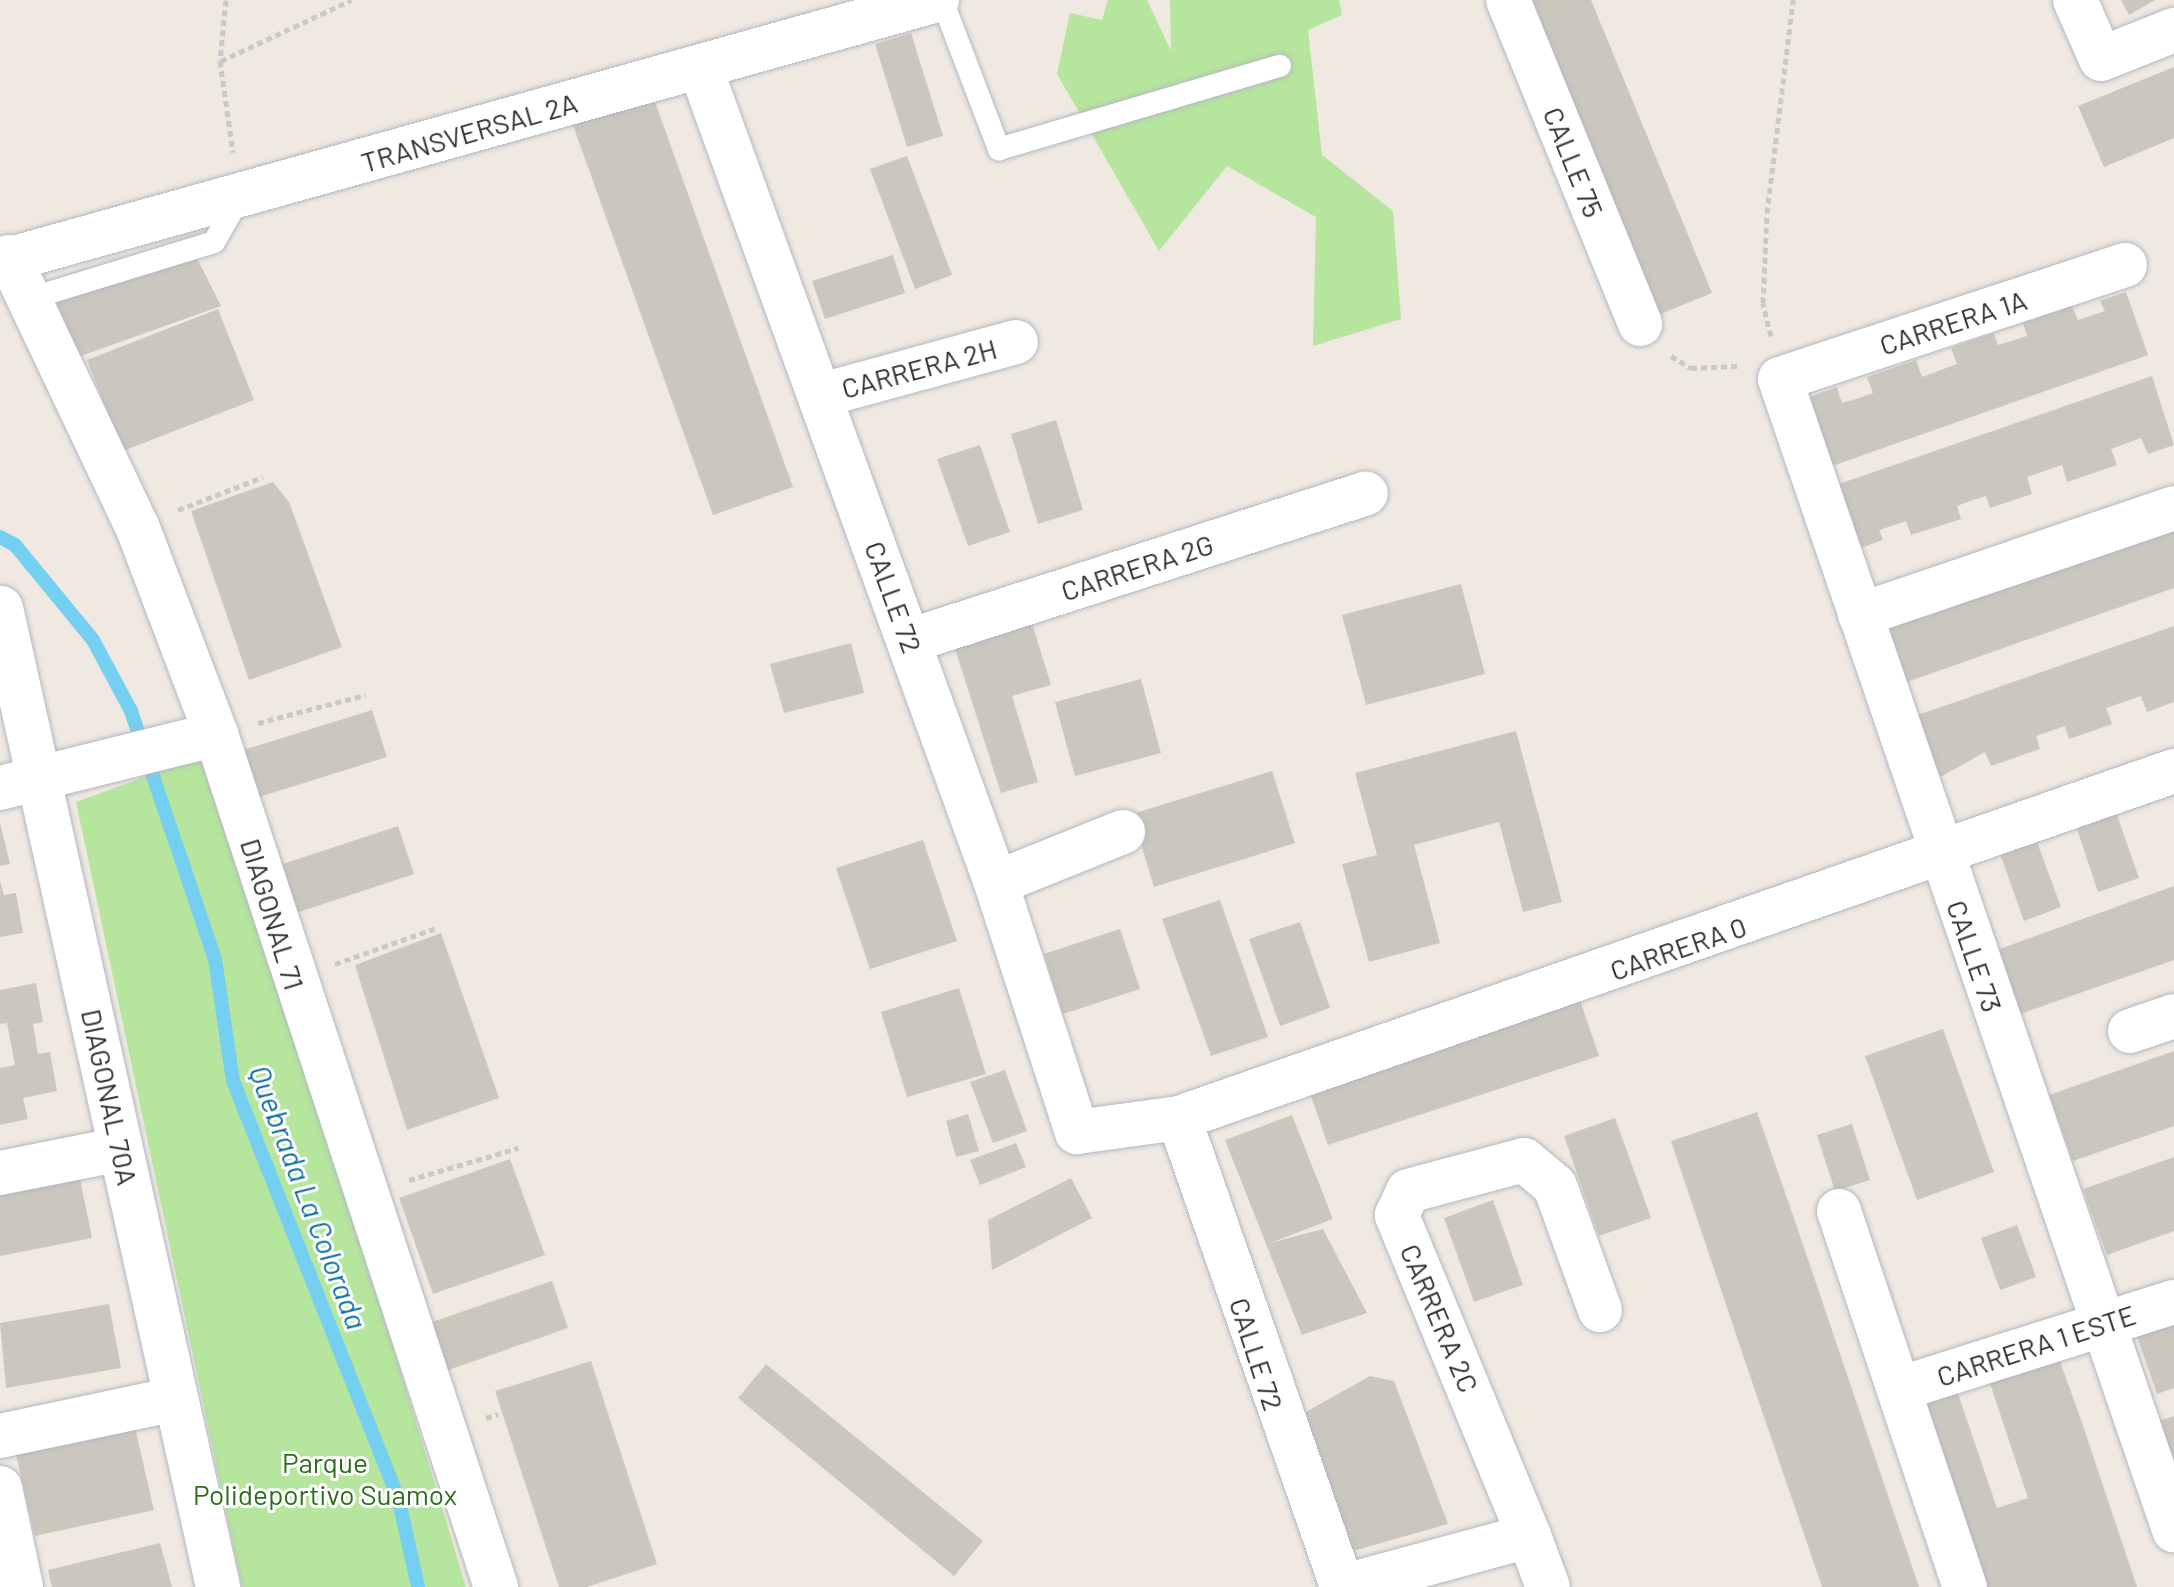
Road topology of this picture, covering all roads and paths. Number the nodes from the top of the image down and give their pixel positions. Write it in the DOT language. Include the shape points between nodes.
graph roads {
  1 [pos="226,0"];
  2 [pos="351,0"];
  3 [pos="939,0"];
  4 [pos="1508,0"];
  5 [pos="1793,0"];
  6 [pos="2075,0"];
  7 [pos="2174,30"];
  8 [pos="220,61"];
  9 [pos="1280,66"];
  10 [pos="700,67"];
  11 [pos="240,197"];
  12 [pos="4,260"];
  13 [pos="2125,265"];
  14 [pos="29,299"];
  15 [pos="1640,324"];
  16 [pos="1016,342"];
  17 [pos="1780,379"];
  18 [pos="822,395"];
  19 [pos="263,477"];
  20 [pos="1366,493"];
  21 [pos="2174,508"];
  22 [pos="137,526"];
  23 [pos="1,608"];
  24 [pos="1860,615"];
  25 [pos="909,641"];
  26 [pos="365,695"];
  27 [pos="216,734"];
  28 [pos="2174,771"];
  29 [pos="20,783"];
  30 [pos="1123,832"];
  31 [pos="1941,858"];
  32 [pos="996,883"];
  33 [pos="436,928"];
  34 [pos="293,979"];
  35 [pos="2174,1016"];
  36 [pos="2130,1031"];
  37 [pos="1179,1118"];
  38 [pos="1077,1132"];
  39 [pos="518,1148"];
  40 [pos="121,1149"];
  41 [pos="0,1173"];
  42 [pos="362,1194"];
  43 [pos="1839,1211"];
  44 [pos="2174,1302"];
  45 [pos="1600,1310"];
  46 [pos="2103,1325"];
  47 [pos="1899,1389"];
  48 [pos="176,1399"];
  49 [pos="0,1436"];
  50 [pos="0,1488"];
  51 [pos="2174,1530"];
  52 [pos="1529,1536"];
  53 [pos="21,1587"];
  54 [pos="218,1587"];
  55 [pos="496,1587"];
  56 [pos="1341,1587"];
  57 [pos="1548,1587"];
  58 [pos="1965,1587"];
  1 -- 8 [label="path"];
  2 -- 8 [label="path"];
  3 -- 9 [label="lane" via="999,149"];
  3 -- 10 [label="street, TRANSVERSAL 2A"];
  4 -- 15 [label="street, CALLE 75"];
  5 -- 17 [label="path" via="1763,303"];
  6 -- 7 [label="street" via="2101,59"];
  8 -- 11 [label="path"];
  10 -- 11 [label="street, TRANSVERSAL 2A"];
  10 -- 18 [label="street, CALLE 72"];
  11 -- 12 [label="street, TRANSVERSAL 2A"];
  11 -- 14 [label="lane" via="214,242"];
  12 -- 14 [label="street, DIAGONAL 71"];
  13 -- 17 [label="street, CARRERA 1A"];
  14 -- 22 [label="street, DIAGONAL 71"];
  15 -- 17 [label="path" via="1659,350 1691,368 1736,365"];
  16 -- 18 [label="street, CARRERA 2H"];
  17 -- 24 [label="street, CALLE 73"];
  18 -- 25 [label="street, CALLE 72"];
  19 -- 22 [label="path"];
  20 -- 25 [label="street, CARRERA 2G"];
  21 -- 24 [label="street"];
  22 -- 27 [label="street, DIAGONAL 71"];
  23 -- 29 [label="street, DIAGONAL 70A"];
  24 -- 31 [label="street, CALLE 73"];
  25 -- 32 [label="street, CALLE 72"];
  26 -- 27 [label="path"];
  27 -- 29 [label="street"];
  27 -- 34 [label="street, DIAGONAL 71"];
  28 -- 31 [label="street, CARRERA 0"];
  29 -- 40 [label="street, DIAGONAL 70A"];
  30 -- 32 [label="street"];
  31 -- 37 [label="street, CARRERA 0"];
  31 -- 46 [label="street, CALLE 73"];
  32 -- 38 [label="street, CALLE 72"];
  33 -- 34 [label="path"];
  34 -- 42 [label="street, DIAGONAL 71"];
  35 -- 36 [label="street"];
  37 -- 38 [label="street, CARRERA 0"];
  37 -- 56 [label="street, CALLE 72"];
  39 -- 42 [label="path"];
  40 -- 41 [label="street"];
  40 -- 48 [label="street, DIAGONAL 70A"];
  42 -- 55 [label="street, DIAGONAL 71"];
  43 -- 47 [label="street"];
  44 -- 46 [label="street, CARRERA 1 ESTE"];
  45 -- 52 [label="street, CARRERA 2C" via="1555,1186 1524,1160 1408,1191 1397,1215"];
  46 -- 47 [label="street, CARRERA 1 ESTE"];
  46 -- 51 [label="street, CALLE 73"];
  47 -- 58 [label="street"];
  48 -- 49 [label="street"];
  48 -- 54 [label="street, DIAGONAL 70A"];
  50 -- 53 [label="street"];
  52 -- 56 [label="street"];
  52 -- 57 [label="street"];
}
